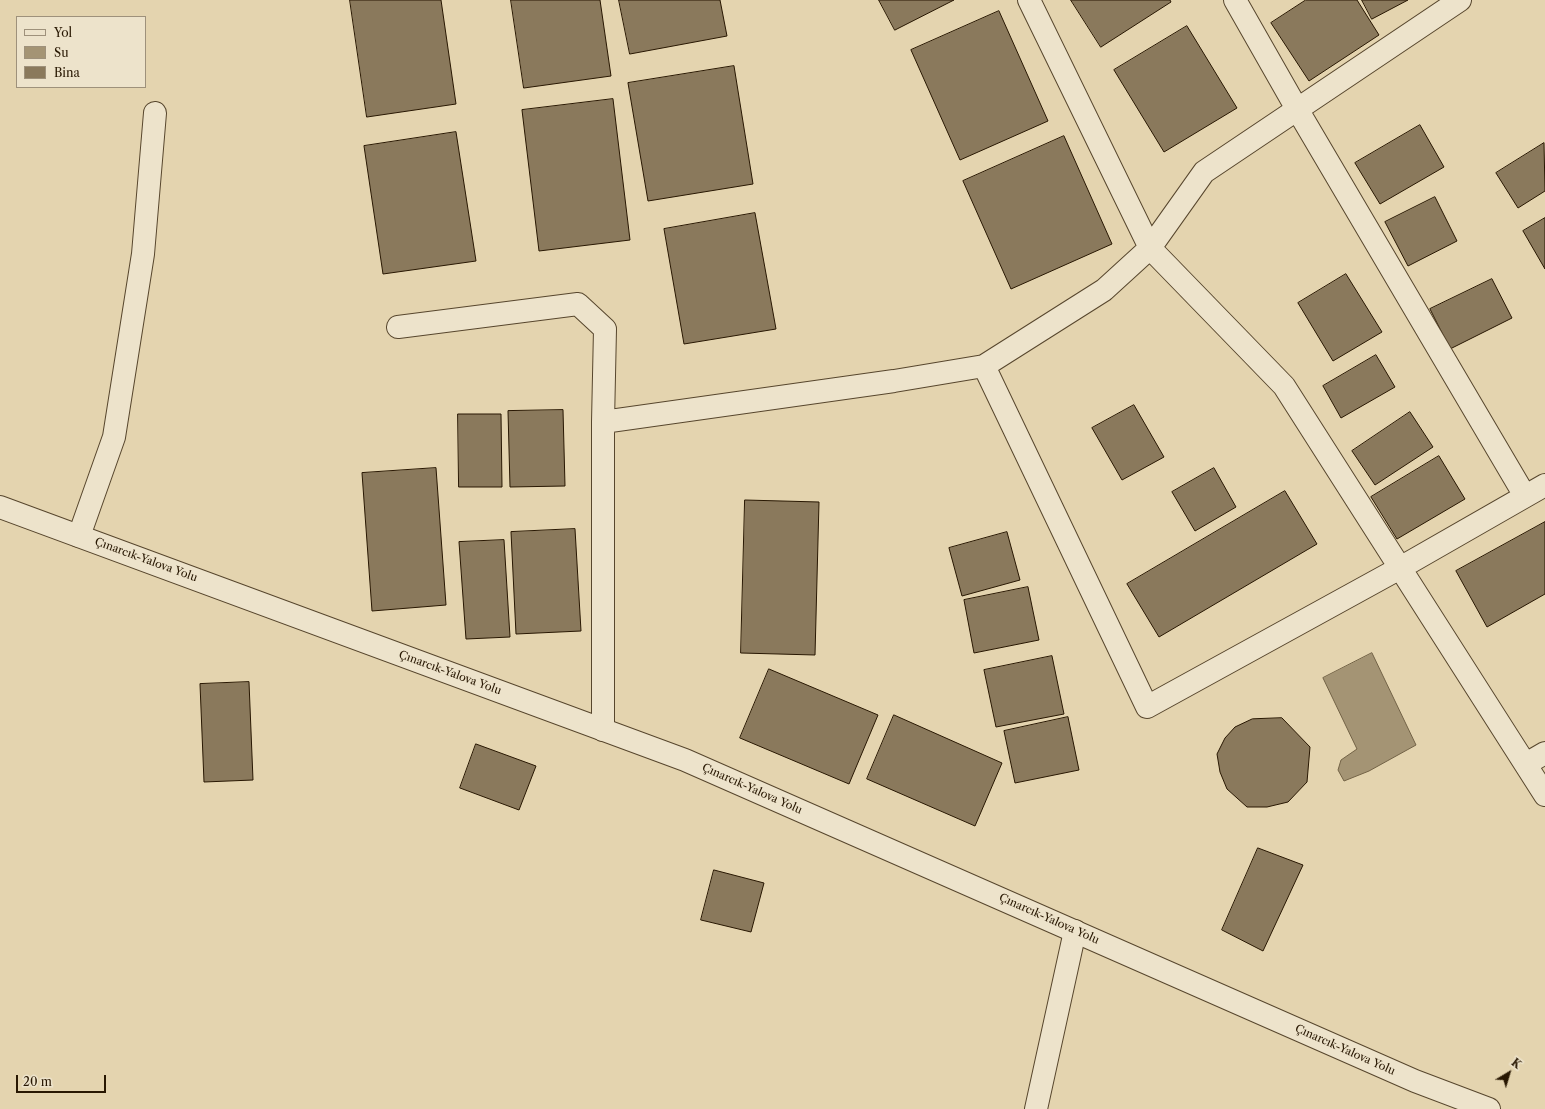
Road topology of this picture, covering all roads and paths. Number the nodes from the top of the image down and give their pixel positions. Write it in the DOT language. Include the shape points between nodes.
graph roads {
  1 [pos="1029,0"];
  2 [pos="1235,0"];
  3 [pos="1460,0"];
  4 [pos="1296,109"];
  5 [pos="155,113"];
  6 [pos="1150,248"];
  7 [pos="398,326"];
  8 [pos="984,366"];
  9 [pos="603,422"];
  10 [pos="1545,485"];
  11 [pos="1525,496"];
  12 [pos="0,507"];
  13 [pos="79,536"];
  14 [pos="1400,568"];
  15 [pos="603,730"];
  16 [pos="1545,752"];
  17 [pos="1526,764"];
  18 [pos="1545,795"];
  19 [pos="1075,931"];
  20 [pos="1036,1109"];
  21 [pos="1489,1109"];
  1 -- 6 [label="street"];
  2 -- 4 [label="street"];
  3 -- 4 [label="street"];
  4 -- 6 [label="street" via="1204,172"];
  4 -- 11 [label="street"];
  5 -- 13 [label="street" via="143,254 114,437"];
  6 -- 8 [label="street" via="1104,290"];
  6 -- 14 [label="street" via="1284,386"];
  7 -- 9 [label="street" via="578,304 605,329"];
  8 -- 9 [label="street"];
  8 -- 14 [label="street" via="1147,707"];
  9 -- 15 [label="street"];
  10 -- 11 [label="street"];
  11 -- 14 [label="street"];
  12 -- 13 [label="street, Çınarcık-Yalova Yolu"];
  13 -- 15 [label="street, Çınarcık-Yalova Yolu"];
  14 -- 17 [label="street"];
  15 -- 19 [label="street, Çınarcık-Yalova Yolu" via="686,760"];
  16 -- 17 [label="street"];
  17 -- 18 [label="street"];
  19 -- 20 [label="street"];
  19 -- 21 [label="street, Çınarcık-Yalova Yolu" via="1415,1080"];
}
